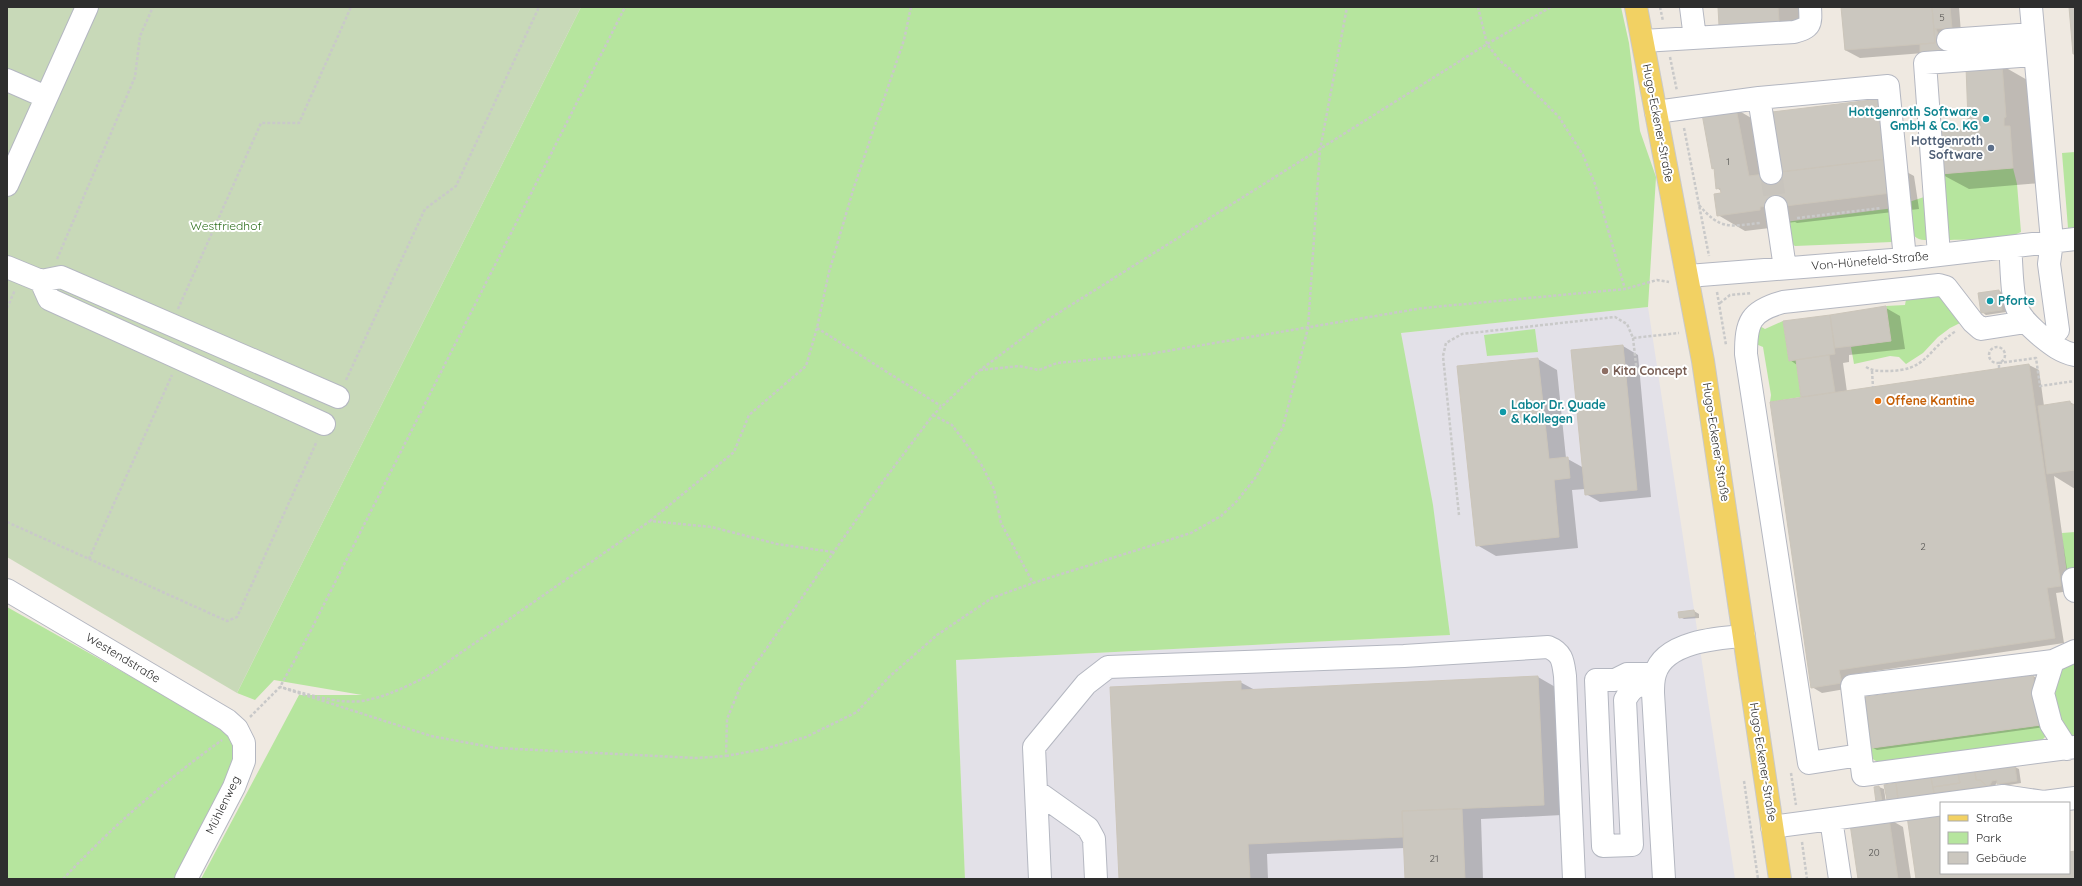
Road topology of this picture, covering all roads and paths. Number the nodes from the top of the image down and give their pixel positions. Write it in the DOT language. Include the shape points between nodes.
graph roads {
  1 [pos="87,7"];
  2 [pos="153,7"];
  3 [pos="351,7"];
  4 [pos="625,7"];
  5 [pos="911,7"];
  6 [pos="1347,7"];
  7 [pos="1478,7"];
  8 [pos="1551,7"];
  9 [pos="1636,7"];
  10 [pos="1660,7"];
  11 [pos="1691,7"];
  12 [pos="1810,7"];
  13 [pos="2031,7"];
  14 [pos="1695,38"];
  15 [pos="1667,40"];
  16 [pos="1948,40"];
  17 [pos="1642,41"];
  18 [pos="1487,44"];
  19 [pos="2034,44"];
  20 [pos="7,80"];
  21 [pos="46,97"];
  22 [pos="1759,98"];
  23 [pos="1680,109"];
  24 [pos="1656,112"];
  25 [pos="1320,150"];
  26 [pos="1771,173"];
  27 [pos="7,185"];
  28 [pos="1776,207"];
  29 [pos="2075,238"];
  30 [pos="2052,241"];
  31 [pos="2010,247"];
  32 [pos="1939,255"];
  33 [pos="1904,259"];
  34 [pos="7,267"];
  35 [pos="1785,268"];
  36 [pos="1713,274"];
  37 [pos="45,280"];
  38 [pos="1680,280"];
  39 [pos="1625,289"];
  40 [pos="1720,304"];
  41 [pos="1973,322"];
  42 [pos="2026,322"];
  43 [pos="171,325"];
  44 [pos="817,328"];
  45 [pos="1308,328"];
  46 [pos="1683,333"];
  47 [pos="2060,334"];
  48 [pos="1633,338"];
  49 [pos="2075,355"];
  50 [pos="180,358"];
  51 [pos="1999,363"];
  52 [pos="1866,367"];
  53 [pos="1999,368"];
  54 [pos="978,371"];
  55 [pos="1872,371"];
  56 [pos="1637,373"];
  57 [pos="2075,381"];
  58 [pos="1873,387"];
  59 [pos="338,397"];
  60 [pos="942,406"];
  61 [pos="933,415"];
  62 [pos="324,424"];
  63 [pos="1459,515"];
  64 [pos="650,521"];
  65 [pos="833,552"];
  66 [pos="89,559"];
  67 [pos="1033,583"];
  68 [pos="7,590"];
  69 [pos="1744,636"];
  70 [pos="2075,651"];
  71 [pos="2053,661"];
  72 [pos="1654,679"];
  73 [pos="280,687"];
  74 [pos="237,729"];
  75 [pos="2071,748"];
  76 [pos="1860,755"];
  77 [pos="726,756"];
  78 [pos="1036,791"];
  79 [pos="2075,798"];
  80 [pos="1958,802"];
  81 [pos="2044,802"];
  82 [pos="2044,802"];
  83 [pos="1940,804"];
  84 [pos="1831,819"];
  85 [pos="1772,826"];
  86 [pos="63,879"];
  87 [pos="186,879"];
  88 [pos="1040,879"];
  89 [pos="1096,879"];
  90 [pos="1574,879"];
  91 [pos="1664,879"];
  92 [pos="1780,879"];
  93 [pos="1840,879"];
  1 -- 21 [label="street"];
  2 -- 37 [label="path" via="140,36 135,77"];
  3 -- 43 [label="path" via="299,123 261,123"];
  4 -- 73 [label="path"];
  5 -- 44 [label="path" via="904,40 829,272"];
  6 -- 25 [label="path"];
  7 -- 18 [label="path"];
  8 -- 18 [label="path"];
  9 -- 17 [label="main road, Hugo-Eckener-Straße"];
  10 -- 15 [label="path"];
  11 -- 14 [label="street"];
  12 -- 14 [label="street" via="1811,22 1806,29 1794,32"];
  13 -- 19 [label="street"];
  14 -- 15 [label="street"];
  15 -- 17 [label="street"];
  15 -- 23 [label="path"];
  16 -- 19 [label="street"];
  17 -- 24 [label="main road, Hugo-Eckener-Straße"];
  18 -- 25 [label="path"];
  18 -- 39 [label="path" via="1500,61 1519,76 1559,117 1583,155 1595,184"];
  19 -- 30 [label="street"];
  19 -- 32 [label="street" via="1925,63"];
  20 -- 21 [label="street"];
  21 -- 27 [label="street"];
  22 -- 23 [label="street"];
  22 -- 26 [label="street"];
  22 -- 33 [label="street" via="1888,86"];
  23 -- 24 [label="street"];
  23 -- 36 [label="path"];
  24 -- 38 [label="main road, Hugo-Eckener-Straße"];
  25 -- 45 [label="path"];
  25 -- 54 [label="path" via="1044,322"];
  28 -- 35 [label="street"];
  29 -- 30 [label="street, Von-Hünefeld-Straße"];
  30 -- 31 [label="street, Von-Hünefeld-Straße"];
  30 -- 47 [label="street" via="2049,264"];
  31 -- 32 [label="street, Von-Hünefeld-Straße"];
  31 -- 42 [label="street" via="2017,308"];
  32 -- 33 [label="street, Von-Hünefeld-Straße"];
  33 -- 35 [label="street, Von-Hünefeld-Straße"];
  34 -- 37 [label="street"];
  35 -- 36 [label="street, Von-Hünefeld-Straße"];
  36 -- 38 [label="street, Von-Hünefeld-Straße"];
  36 -- 40 [label="path"];
  37 -- 43 [label="street" via="60,276"];
  37 -- 50 [label="street" via="49,299"];
  38 -- 39 [label="path" via="1657,280"];
  38 -- 69 [label="main road, Hugo-Eckener-Straße" via="1717,445"];
  39 -- 45 [label="path" via="1423,308"];
  41 -- 42 [label="street" via="1981,329"];
  41 -- 55 [label="path" via="1944,339 1917,366 1904,371"];
  41 -- 76 [label="street" via="1946,287 1939,285 1783,302 1767,306 1754,315 1746,332 1746,354 1809,763"];
  42 -- 47 [label="street"];
  43 -- 59 [label="street"];
  44 -- 60 [label="path"];
  44 -- 64 [label="path" via="806,366 749,415 734,452"];
  45 -- 54 [label="path" via="1149,354 1057,363 1039,370 1019,366"];
  45 -- 67 [label="path" via="1283,428 1256,477 1221,516 1191,533"];
  46 -- 48 [label="path"];
  47 -- 49 [label="street" via="2065,353"];
  48 -- 56 [label="path"];
  48 -- 63 [label="path" via="1626,324 1614,317 1462,334 1446,343 1443,356"];
  50 -- 62 [label="street"];
  50 -- 66 [label="path"];
  51 -- 51 [label="path" via="2005,356 2004,351 1997,348 1992,350 1990,356 1992,361"];
  51 -- 53 [label="path"];
  51 -- 57 [label="path" via="2036,358 2040,386"];
  52 -- 55 [label="path"];
  54 -- 60 [label="path"];
  55 -- 58 [label="path"];
  60 -- 61 [label="path"];
  61 -- 65 [label="path"];
  61 -- 67 [label="path" via="952,425 981,464 994,490 1001,523"];
  64 -- 65 [label="path" via="712,526 777,544"];
  64 -- 73 [label="path" via="426,677 366,701 346,701"];
  65 -- 77 [label="path" via="741,685 727,719"];
  67 -- 77 [label="path" via="992,598 937,636 889,677 857,712 806,737"];
  68 -- 74 [label="street, Westendstraße" via="227,720"];
  69 -- 72 [label="street" via="1685,646 1664,658"];
  69 -- 85 [label="main road, Hugo-Eckener-Straße"];
  70 -- 71 [label="street"];
  71 -- 75 [label="street" via="2043,692 2051,724"];
  71 -- 76 [label="street" via="1852,686"];
  72 -- 72 [label="street" via="1627,674 1615,680 1596,680 1603,846 1632,844 1626,700 1630,690"];
  72 -- 91 [label="street"];
  73 -- 74 [label="path"];
  73 -- 77 [label="path" via="431,736 496,748 678,758"];
  74 -- 86 [label="path" via="144,799 102,837"];
  74 -- 87 [label="street, Mühlenweg" via="244,742 244,761 234,787"];
  75 -- 76 [label="street" via="1863,775"];
  78 -- 88 [label="street"];
  78 -- 89 [label="street" via="1088,828 1094,839"];
  78 -- 90 [label="street" via="1034,747 1086,684 1108,667 1404,656 1548,647 1560,655 1565,676"];
  79 -- 81 [label="street"];
  80 -- 82 [label="street" via="2003,796"];
  83 -- 84 [label="street"];
  84 -- 85 [label="street"];
  84 -- 93 [label="street"];
  85 -- 92 [label="main road, Hugo-Eckener-Straße"];
}
